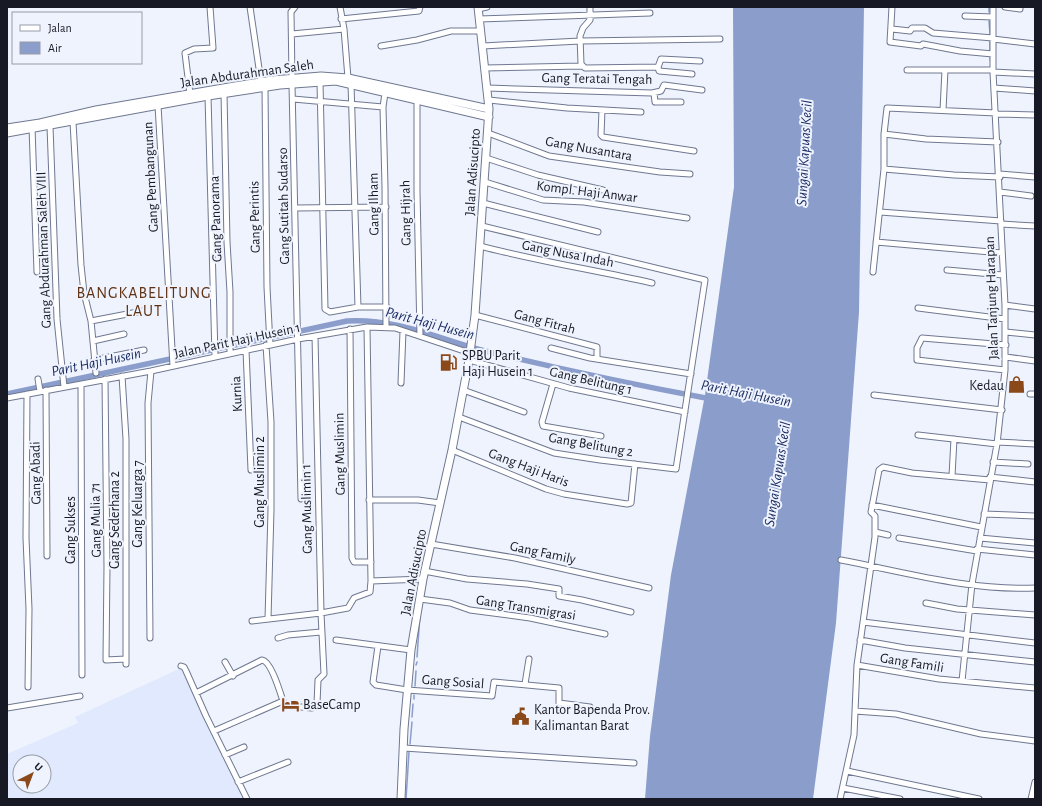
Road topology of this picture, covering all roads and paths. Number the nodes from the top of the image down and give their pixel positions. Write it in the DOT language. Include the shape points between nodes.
graph roads {
  1 [pos="210,7"];
  2 [pos="250,7"];
  3 [pos="295,7"];
  4 [pos="340,7"];
  5 [pos="420,7"];
  6 [pos="487,7"];
  7 [pos="590,7"];
  8 [pos="892,7"];
  9 [pos="993,7"];
  10 [pos="1005,7"];
  11 [pos="478,8"];
  12 [pos="1020,9"];
  13 [pos="650,12"];
  14 [pos="590,16"];
  15 [pos="965,16"];
  16 [pos="993,17"];
  17 [pos="341,19"];
  18 [pos="479,19"];
  19 [pos="344,29"];
  20 [pos="892,29"];
  21 [pos="481,31"];
  22 [pos="292,34"];
  23 [pos="720,38"];
  24 [pos="993,39"];
  25 [pos="579,41"];
  26 [pos="1035,44"];
  27 [pos="381,46"];
  28 [pos="483,46"];
  29 [pos="993,54"];
  30 [pos="700,61"];
  31 [pos="582,66"];
  32 [pos="658,67"];
  33 [pos="485,68"];
  34 [pos="907,70"];
  35 [pos="944,70"];
  36 [pos="993,71"];
  37 [pos="692,74"];
  38 [pos="1035,74"];
  39 [pos="349,81"];
  40 [pos="292,82"];
  41 [pos="320,82"];
  42 [pos="263,85"];
  43 [pos="251,86"];
  44 [pos="487,88"];
  45 [pos="994,88"];
  46 [pos="702,90"];
  47 [pos="1035,91"];
  48 [pos="224,93"];
  49 [pos="385,93"];
  50 [pos="654,93"];
  51 [pos="190,94"];
  52 [pos="208,96"];
  53 [pos="293,100"];
  54 [pos="417,100"];
  55 [pos="489,100"];
  56 [pos="321,102"];
  57 [pos="681,102"];
  58 [pos="444,103"];
  59 [pos="351,104"];
  60 [pos="158,105"];
  61 [pos="383,107"];
  62 [pos="602,110"];
  63 [pos="943,110"];
  64 [pos="641,112"];
  65 [pos="489,113"];
  66 [pos="996,114"];
  67 [pos="1035,115"];
  68 [pos="73,122"];
  69 [pos="32,126"];
  70 [pos="50,126"];
  71 [pos="7,128"];
  72 [pos="7,133"];
  73 [pos="488,133"];
  74 [pos="884,134"];
  75 [pos="998,142"];
  76 [pos="694,151"];
  77 [pos="486,158"];
  78 [pos="884,169"];
  79 [pos="690,174"];
  80 [pos="1000,176"];
  81 [pos="1035,177"];
  82 [pos="485,182"];
  83 [pos="602,190"];
  84 [pos="1000,192"];
  85 [pos="1031,196"];
  86 [pos="483,203"];
  87 [pos="386,207"];
  88 [pos="295,208"];
  89 [pos="323,208"];
  90 [pos="356,208"];
  91 [pos="880,212"];
  92 [pos="687,218"];
  93 [pos="1001,223"];
  94 [pos="482,226"];
  95 [pos="1035,226"];
  96 [pos="598,232"];
  97 [pos="876,242"];
  98 [pos="480,246"];
  99 [pos="1002,253"];
  100 [pos="947,270"];
  101 [pos="37,272"];
  102 [pos="873,272"];
  103 [pos="1003,275"];
  104 [pos="652,283"];
  105 [pos="1005,305"];
  106 [pos="387,306"];
  107 [pos="358,307"];
  108 [pos="918,308"];
  109 [pos="1035,309"];
  110 [pos="143,311"];
  111 [pos="475,315"];
  112 [pos="1005,319"];
  113 [pos="91,320"];
  114 [pos="386,325"];
  115 [pos="367,327"];
  116 [pos="350,329"];
  117 [pos="403,331"];
  118 [pos="420,331"];
  119 [pos="1006,332"];
  120 [pos="124,334"];
  121 [pos="1035,335"];
  122 [pos="315,336"];
  123 [pos="298,337"];
  124 [pos="93,341"];
  125 [pos="268,345"];
  126 [pos="1006,345"];
  127 [pos="230,348"];
  128 [pos="551,348"];
  129 [pos="144,350"];
  130 [pos="246,350"];
  131 [pos="214,354"];
  132 [pos="470,355"];
  133 [pos="1006,357"];
  134 [pos="597,359"];
  135 [pos="94,360"];
  136 [pos="1035,360"];
  137 [pos="173,366"];
  138 [pos="1005,370"];
  139 [pos="150,371"];
  140 [pos="96,373"];
  141 [pos="691,374"];
  142 [pos="122,376"];
  143 [pos="38,379"];
  144 [pos="106,379"];
  145 [pos="401,383"];
  146 [pos="552,384"];
  147 [pos="64,385"];
  148 [pos="81,385"];
  149 [pos="980,386"];
  150 [pos="1003,389"];
  151 [pos="464,390"];
  152 [pos="43,391"];
  153 [pos="27,394"];
  154 [pos="874,395"];
  155 [pos="7,398"];
  156 [pos="1002,410"];
  157 [pos="524,412"];
  158 [pos="685,412"];
  159 [pos="459,417"];
  160 [pos="918,435"];
  161 [pos="601,436"];
  162 [pos="954,439"];
  163 [pos="997,443"];
  164 [pos="1035,444"];
  165 [pos="452,450"];
  166 [pos="993,462"];
  167 [pos="635,464"];
  168 [pos="1028,464"];
  169 [pos="251,470"];
  170 [pos="952,476"];
  171 [pos="990,479"];
  172 [pos="1035,482"];
  173 [pos="301,499"];
  174 [pos="369,500"];
  175 [pos="440,503"];
  176 [pos="872,505"];
  177 [pos="984,514"];
  178 [pos="1035,516"];
  179 [pos="981,527"];
  180 [pos="875,532"];
  181 [pos="888,535"];
  182 [pos="899,538"];
  183 [pos="980,538"];
  184 [pos="1035,543"];
  185 [pos="431,544"];
  186 [pos="977,550"];
  187 [pos="1035,555"];
  188 [pos="47,556"];
  189 [pos="841,560"];
  190 [pos="371,562"];
  191 [pos="871,566"];
  192 [pos="424,571"];
  193 [pos="423,579"];
  194 [pos="371,581"];
  195 [pos="972,584"];
  196 [pos="649,588"];
  197 [pos="1035,588"];
  198 [pos="420,599"];
  199 [pos="926,603"];
  200 [pos="969,610"];
  201 [pos="631,612"];
  202 [pos="321,613"];
  203 [pos="1035,615"];
  204 [pos="268,619"];
  205 [pos="252,621"];
  206 [pos="863,622"];
  207 [pos="321,632"];
  208 [pos="605,634"];
  209 [pos="966,634"];
  210 [pos="150,638"];
  211 [pos="278,638"];
  212 [pos="336,640"];
  213 [pos="860,640"];
  214 [pos="1035,643"];
  215 [pos="378,646"];
  216 [pos="411,650"];
  217 [pos="964,655"];
  218 [pos="529,659"];
  219 [pos="106,660"];
  220 [pos="226,662"];
  221 [pos="1035,662"];
  222 [pos="857,665"];
  223 [pos="181,666"];
  224 [pos="82,675"];
  225 [pos="233,676"];
  226 [pos="962,681"];
  227 [pos="525,684"];
  228 [pos="28,687"];
  229 [pos="1035,688"];
  230 [pos="407,690"];
  231 [pos="196,693"];
  232 [pos="80,696"];
  233 [pos="301,707"];
  234 [pos="590,707"];
  235 [pos="7,708"];
  236 [pos="855,711"];
  237 [pos="214,731"];
  238 [pos="1035,741"];
  239 [pos="244,747"];
  240 [pos="404,748"];
  241 [pos="225,755"];
  242 [pos="288,762"];
  243 [pos="634,763"];
  244 [pos="847,771"];
  245 [pos="238,782"];
  246 [pos="1035,782"];
  247 [pos="843,788"];
  248 [pos="247,799"];
  249 [pos="401,799"];
  250 [pos="840,799"];
  251 [pos="900,799"];
  252 [pos="979,799"];
  253 [pos="1031,799"];
  1 -- 51 [label="street" via="213,48 194,49 186,53"];
  2 -- 42 [label="street, Gang Perintis"];
  3 -- 22 [label="street, Gang Sutitah Sudarso" via="291,12"];
  4 -- 17 [label="street"];
  5 -- 17 [label="street" via="419,11"];
  6 -- 11 [label="street"];
  7 -- 14 [label="street"];
  8 -- 20 [label="street"];
  9 -- 16 [label="street, Jalan Tanjung Harapan"];
  10 -- 12 [label="street"];
  11 -- 18 [label="street, Jalan Adisucipto"];
  13 -- 14 [label="street"];
  14 -- 18 [label="street"];
  14 -- 25 [label="street" via="590,20 581,31"];
  15 -- 16 [label="street"];
  16 -- 24 [label="street, Jalan Tanjung Harapan"];
  17 -- 19 [label="street"];
  18 -- 21 [label="street, Jalan Adisucipto"];
  19 -- 22 [label="street"];
  19 -- 39 [label="street"];
  20 -- 24 [label="street" via="910,31 912,28 923,28 933,33"];
  20 -- 29 [label="street" via="890,42"];
  21 -- 27 [label="street" via="451,31"];
  21 -- 28 [label="street, Jalan Adisucipto"];
  22 -- 40 [label="street, Gang Sutitah Sudarso"];
  23 -- 25 [label="street"];
  24 -- 26 [label="street"];
  24 -- 29 [label="street, Jalan Tanjung Harapan"];
  25 -- 28 [label="street"];
  25 -- 31 [label="street"];
  28 -- 33 [label="street, Jalan Adisucipto"];
  29 -- 36 [label="street, Jalan Tanjung Harapan"];
  30 -- 32 [label="street" via="660,59"];
  31 -- 32 [label="street"];
  31 -- 33 [label="street"];
  32 -- 37 [label="street" via="659,71"];
  33 -- 44 [label="street, Jalan Adisucipto"];
  34 -- 35 [label="street"];
  35 -- 36 [label="street"];
  35 -- 63 [label="street"];
  36 -- 38 [label="street"];
  36 -- 45 [label="street, Jalan Tanjung Harapan"];
  39 -- 40 [label="street, Jalan Abdurahman Saleh" via="336,76"];
  39 -- 41 [label="street, Jalan Abdurahman Saleh"];
  39 -- 49 [label="street, Jalan Abdurahman Saleh"];
  39 -- 58 [label="street, Jalan Abdurahman Saleh"];
  39 -- 59 [label="street"];
  40 -- 41 [label="street, Jalan Abdurahman Saleh"];
  40 -- 42 [label="street, Jalan Abdurahman Saleh"];
  40 -- 53 [label="street, Gang Sutitah Sudarso"];
  41 -- 56 [label="street"];
  42 -- 43 [label="street, Jalan Abdurahman Saleh"];
  42 -- 125 [label="street, Gang Perintis"];
  43 -- 48 [label="street, Jalan Abdurahman Saleh"];
  43 -- 51 [label="street, Jalan Abdurahman Saleh"];
  44 -- 50 [label="street, Gang Teratai Tengah"];
  44 -- 55 [label="street, Jalan Adisucipto"];
  45 -- 47 [label="street"];
  45 -- 66 [label="street, Jalan Tanjung Harapan"];
  46 -- 50 [label="street, Gang Teratai Tengah" via="664,85 661,91"];
  48 -- 52 [label="street, Jalan Abdurahman Saleh"];
  48 -- 127 [label="street, Gang Panorama"];
  49 -- 54 [label="street, Jalan Abdurahman Saleh"];
  49 -- 61 [label="street, Gang Ilham"];
  50 -- 57 [label="street" via="655,102"];
  51 -- 69 [label="street, Jalan Abdurahman Saleh" via="98,110"];
  52 -- 60 [label="street, Jalan Abdurahman Saleh"];
  52 -- 131 [label="street"];
  53 -- 56 [label="street"];
  53 -- 88 [label="street, Gang Sutitah Sudarso"];
  54 -- 58 [label="street, Jalan Abdurahman Saleh"];
  54 -- 118 [label="street, Gang Hijrah"];
  55 -- 62 [label="street"];
  55 -- 65 [label="street, Jalan Adisucipto"];
  56 -- 59 [label="street"];
  56 -- 89 [label="street"];
  58 -- 65 [label="street, Jalan Abdurahman Saleh"];
  59 -- 61 [label="street"];
  59 -- 90 [label="street"];
  60 -- 68 [label="street, Jalan Abdurahman Saleh"];
  60 -- 137 [label="street, Gang Pembangunan"];
  61 -- 87 [label="street, Gang Ilham"];
  62 -- 64 [label="street"];
  62 -- 76 [label="street" via="603,137"];
  63 -- 66 [label="street"];
  63 -- 74 [label="street" via="887,108"];
  65 -- 73 [label="street, Jalan Adisucipto"];
  66 -- 67 [label="street"];
  66 -- 75 [label="street, Jalan Tanjung Harapan"];
  68 -- 70 [label="street, Jalan Abdurahman Saleh"];
  68 -- 113 [label="street" via="81,265 84,293"];
  69 -- 70 [label="street, Jalan Abdurahman Saleh"];
  69 -- 71 [label="street, Jalan Abdurahman Saleh"];
  69 -- 72 [label="street, Jalan Abdurahman Saleh"];
  69 -- 101 [label="street"];
  70 -- 147 [label="street, Gang Abdurahman Saleh VIII" via="57,319"];
  73 -- 77 [label="street, Jalan Adisucipto"];
  73 -- 79 [label="street, Gang Nusantara" via="549,156"];
  74 -- 75 [label="street" via="926,139"];
  74 -- 78 [label="street"];
  75 -- 80 [label="street, Jalan Tanjung Harapan"];
  77 -- 82 [label="street, Jalan Adisucipto"];
  77 -- 83 [label="street" via="538,175"];
  78 -- 80 [label="street"];
  78 -- 91 [label="street"];
  80 -- 81 [label="street"];
  80 -- 84 [label="street, Jalan Tanjung Harapan"];
  82 -- 86 [label="street, Jalan Adisucipto"];
  82 -- 92 [label="street, Kompl. Haji Anwar" via="543,200 584,202"];
  84 -- 85 [label="street"];
  84 -- 93 [label="street, Jalan Tanjung Harapan"];
  86 -- 94 [label="street, Jalan Adisucipto"];
  86 -- 96 [label="street"];
  87 -- 90 [label="street"];
  87 -- 106 [label="street, Gang Ilham"];
  88 -- 89 [label="street"];
  88 -- 123 [label="street, Gang Sutitah Sudarso"];
  89 -- 90 [label="street"];
  89 -- 107 [label="street" via="325,309 330,312"];
  90 -- 107 [label="street"];
  91 -- 93 [label="street"];
  91 -- 97 [label="street"];
  93 -- 95 [label="street"];
  93 -- 99 [label="street, Jalan Tanjung Harapan"];
  94 -- 98 [label="street, Jalan Adisucipto"];
  94 -- 141 [label="street" via="705,280"];
  97 -- 99 [label="street"];
  97 -- 102 [label="street"];
  98 -- 104 [label="street, Gang Nusa Indah" via="521,257"];
  98 -- 111 [label="street, Jalan Adisucipto"];
  99 -- 103 [label="street, Jalan Tanjung Harapan"];
  100 -- 103 [label="street"];
  103 -- 105 [label="street, Jalan Tanjung Harapan"];
  105 -- 109 [label="street"];
  105 -- 112 [label="street, Jalan Tanjung Harapan"];
  106 -- 107 [label="street"];
  106 -- 114 [label="street, Gang Ilham"];
  108 -- 112 [label="street"];
  110 -- 113 [label="street"];
  111 -- 132 [label="street, Jalan Adisucipto"];
  111 -- 134 [label="street, Gang Fitrah" via="597,347"];
  112 -- 119 [label="street, Jalan Tanjung Harapan"];
  113 -- 124 [label="street"];
  114 -- 115 [label="street, Jalan Parit Haji Husein 1"];
  114 -- 117 [label="street, Jalan Parit Haji Husein 1"];
  115 -- 116 [label="street, Jalan Parit Haji Husein 1"];
  115 -- 174 [label="street"];
  116 -- 122 [label="street, Jalan Parit Haji Husein 1"];
  116 -- 190 [label="street, Gang Muslimin" via="352,558 354,562"];
  117 -- 118 [label="street, Jalan Parit Haji Husein 1"];
  117 -- 145 [label="street"];
  118 -- 132 [label="street, Jalan Parit Haji Husein 1"];
  119 -- 121 [label="street"];
  119 -- 126 [label="street, Jalan Tanjung Harapan"];
  120 -- 124 [label="street"];
  122 -- 123 [label="street, Jalan Parit Haji Husein 1"];
  122 -- 202 [label="street, Gang Muslimin 1"];
  123 -- 125 [label="street, Jalan Parit Haji Husein 1"];
  123 -- 173 [label="street, Gang Sutitah Sudarso"];
  124 -- 135 [label="street"];
  125 -- 130 [label="street, Jalan Parit Haji Husein 1"];
  125 -- 204 [label="street, Gang Muslimin 2" via="271,510"];
  126 -- 133 [label="street, Jalan Tanjung Harapan"];
  126 -- 138 [label="street" via="922,338 917,348 917,360"];
  127 -- 130 [label="street, Jalan Parit Haji Husein 1"];
  127 -- 131 [label="street, Jalan Parit Haji Husein 1"];
  128 -- 134 [label="street"];
  129 -- 135 [label="street"];
  130 -- 169 [label="street, Kurnia"];
  131 -- 137 [label="street, Jalan Parit Haji Husein 1"];
  132 -- 146 [label="street, Gang Belitung 1"];
  132 -- 151 [label="street, Jalan Adisucipto"];
  133 -- 136 [label="street"];
  133 -- 138 [label="street, Jalan Tanjung Harapan"];
  134 -- 141 [label="street"];
  135 -- 140 [label="street"];
  137 -- 139 [label="street, Jalan Parit Haji Husein 1"];
  138 -- 150 [label="street, Jalan Tanjung Harapan"];
  139 -- 142 [label="street, Jalan Parit Haji Husein 1"];
  139 -- 210 [label="street, Gang Keluarga 7"];
  141 -- 158 [label="street"];
  142 -- 144 [label="street, Jalan Parit Haji Husein 1"];
  142 -- 219 [label="street, Gang Sederhana 2" via="126,439 126,661"];
  143 -- 152 [label="street, Gang Abadi"];
  144 -- 148 [label="street, Jalan Parit Haji Husein 1"];
  144 -- 219 [label="street, Gang Mulia 71"];
  146 -- 158 [label="street, Gang Belitung 1"];
  146 -- 161 [label="street" via="543,426"];
  147 -- 148 [label="street, Jalan Parit Haji Husein 1"];
  147 -- 152 [label="street, Jalan Parit Haji Husein 1"];
  148 -- 224 [label="street, Gang Sukses"];
  149 -- 150 [label="street"];
  150 -- 156 [label="street, Jalan Tanjung Harapan"];
  151 -- 157 [label="street"];
  151 -- 159 [label="street, Jalan Adisucipto"];
  152 -- 153 [label="street, Jalan Parit Haji Husein 1"];
  152 -- 188 [label="street, Gang Abadi"];
  153 -- 155 [label="street, Jalan Parit Haji Husein 1"];
  153 -- 228 [label="street"];
  154 -- 156 [label="street"];
  156 -- 163 [label="street, Jalan Tanjung Harapan"];
  158 -- 167 [label="street, Gang Belitung 2" via="676,469"];
  159 -- 165 [label="street, Jalan Adisucipto"];
  159 -- 167 [label="street, Gang Belitung 2" via="554,453"];
  160 -- 162 [label="street"];
  162 -- 163 [label="street"];
  162 -- 170 [label="street"];
  163 -- 164 [label="street"];
  163 -- 166 [label="street, Jalan Tanjung Harapan"];
  165 -- 167 [label="street, Gang Haji Haris" via="546,489 627,504 631,503"];
  165 -- 175 [label="street, Jalan Adisucipto"];
  166 -- 168 [label="street"];
  166 -- 171 [label="street, Jalan Tanjung Harapan"];
  170 -- 171 [label="street"];
  170 -- 176 [label="street" via="912,473 883,467 878,473"];
  171 -- 172 [label="street"];
  171 -- 177 [label="street, Jalan Tanjung Harapan"];
  174 -- 175 [label="street" via="418,500"];
  174 -- 190 [label="street"];
  175 -- 185 [label="street, Jalan Adisucipto"];
  176 -- 179 [label="street"];
  176 -- 180 [label="street"];
  177 -- 178 [label="street"];
  177 -- 179 [label="street, Jalan Tanjung Harapan"];
  179 -- 183 [label="street, Jalan Tanjung Harapan"];
  180 -- 181 [label="street"];
  180 -- 191 [label="street"];
  182 -- 186 [label="street"];
  183 -- 184 [label="street"];
  183 -- 186 [label="street, Jalan Tanjung Harapan"];
  185 -- 192 [label="street, Jalan Adisucipto"];
  185 -- 196 [label="street, Gang Family" via="515,558"];
  186 -- 187 [label="street"];
  186 -- 195 [label="street, Jalan Tanjung Harapan"];
  189 -- 191 [label="street"];
  190 -- 194 [label="street"];
  191 -- 195 [label="street"];
  191 -- 206 [label="street"];
  192 -- 193 [label="street, Jalan Adisucipto"];
  192 -- 201 [label="street" via="467,579 559,589 559,596"];
  193 -- 194 [label="street"];
  193 -- 198 [label="street, Jalan Adisucipto"];
  194 -- 202 [label="street" via="370,592 354,598 348,608"];
  195 -- 197 [label="street"];
  195 -- 200 [label="street, Jalan Tanjung Harapan"];
  198 -- 208 [label="street, Gang Transmigrasi"];
  198 -- 216 [label="street, Jalan Adisucipto"];
  199 -- 200 [label="street"];
  200 -- 203 [label="street"];
  200 -- 209 [label="street, Jalan Tanjung Harapan"];
  202 -- 204 [label="street"];
  202 -- 207 [label="street, Gang Muslimin 1"];
  204 -- 205 [label="street"];
  206 -- 209 [label="street"];
  206 -- 213 [label="street"];
  207 -- 211 [label="street"];
  207 -- 233 [label="street, Gang Muslimin 1" via="324,674 318,680 318,701 312,708"];
  209 -- 214 [label="street"];
  209 -- 217 [label="street, Jalan Tanjung Harapan"];
  212 -- 215 [label="street"];
  213 -- 217 [label="street"];
  213 -- 222 [label="street"];
  215 -- 216 [label="street"];
  215 -- 230 [label="street" via="374,684"];
  216 -- 230 [label="street, Jalan Adisucipto"];
  217 -- 221 [label="street"];
  217 -- 226 [label="street, Jalan Tanjung Harapan"];
  218 -- 227 [label="street"];
  220 -- 225 [label="street"];
  222 -- 226 [label="street, Gang Famili"];
  222 -- 236 [label="street"];
  223 -- 231 [label="street" via="184,666"];
  225 -- 231 [label="street"];
  225 -- 237 [label="street" via="265,660 283,701"];
  226 -- 229 [label="street, Gang Famili"];
  227 -- 230 [label="street, Gang Sosial" via="494,682 492,696"];
  227 -- 234 [label="street, Gang Sosial" via="559,688 559,703"];
  230 -- 240 [label="street, Jalan Adisucipto"];
  231 -- 237 [label="street"];
  232 -- 235 [label="street"];
  236 -- 238 [label="street" via="896,714 981,734"];
  236 -- 244 [label="street" via="854,736"];
  237 -- 241 [label="street"];
  239 -- 241 [label="street"];
  240 -- 243 [label="street"];
  240 -- 249 [label="street, Jalan Adisucipto"];
  241 -- 245 [label="street"];
  242 -- 245 [label="street"];
  244 -- 247 [label="street"];
  244 -- 252 [label="street"];
  245 -- 248 [label="street"];
  246 -- 253 [label="street"];
  247 -- 250 [label="street"];
  247 -- 251 [label="street"];
}
